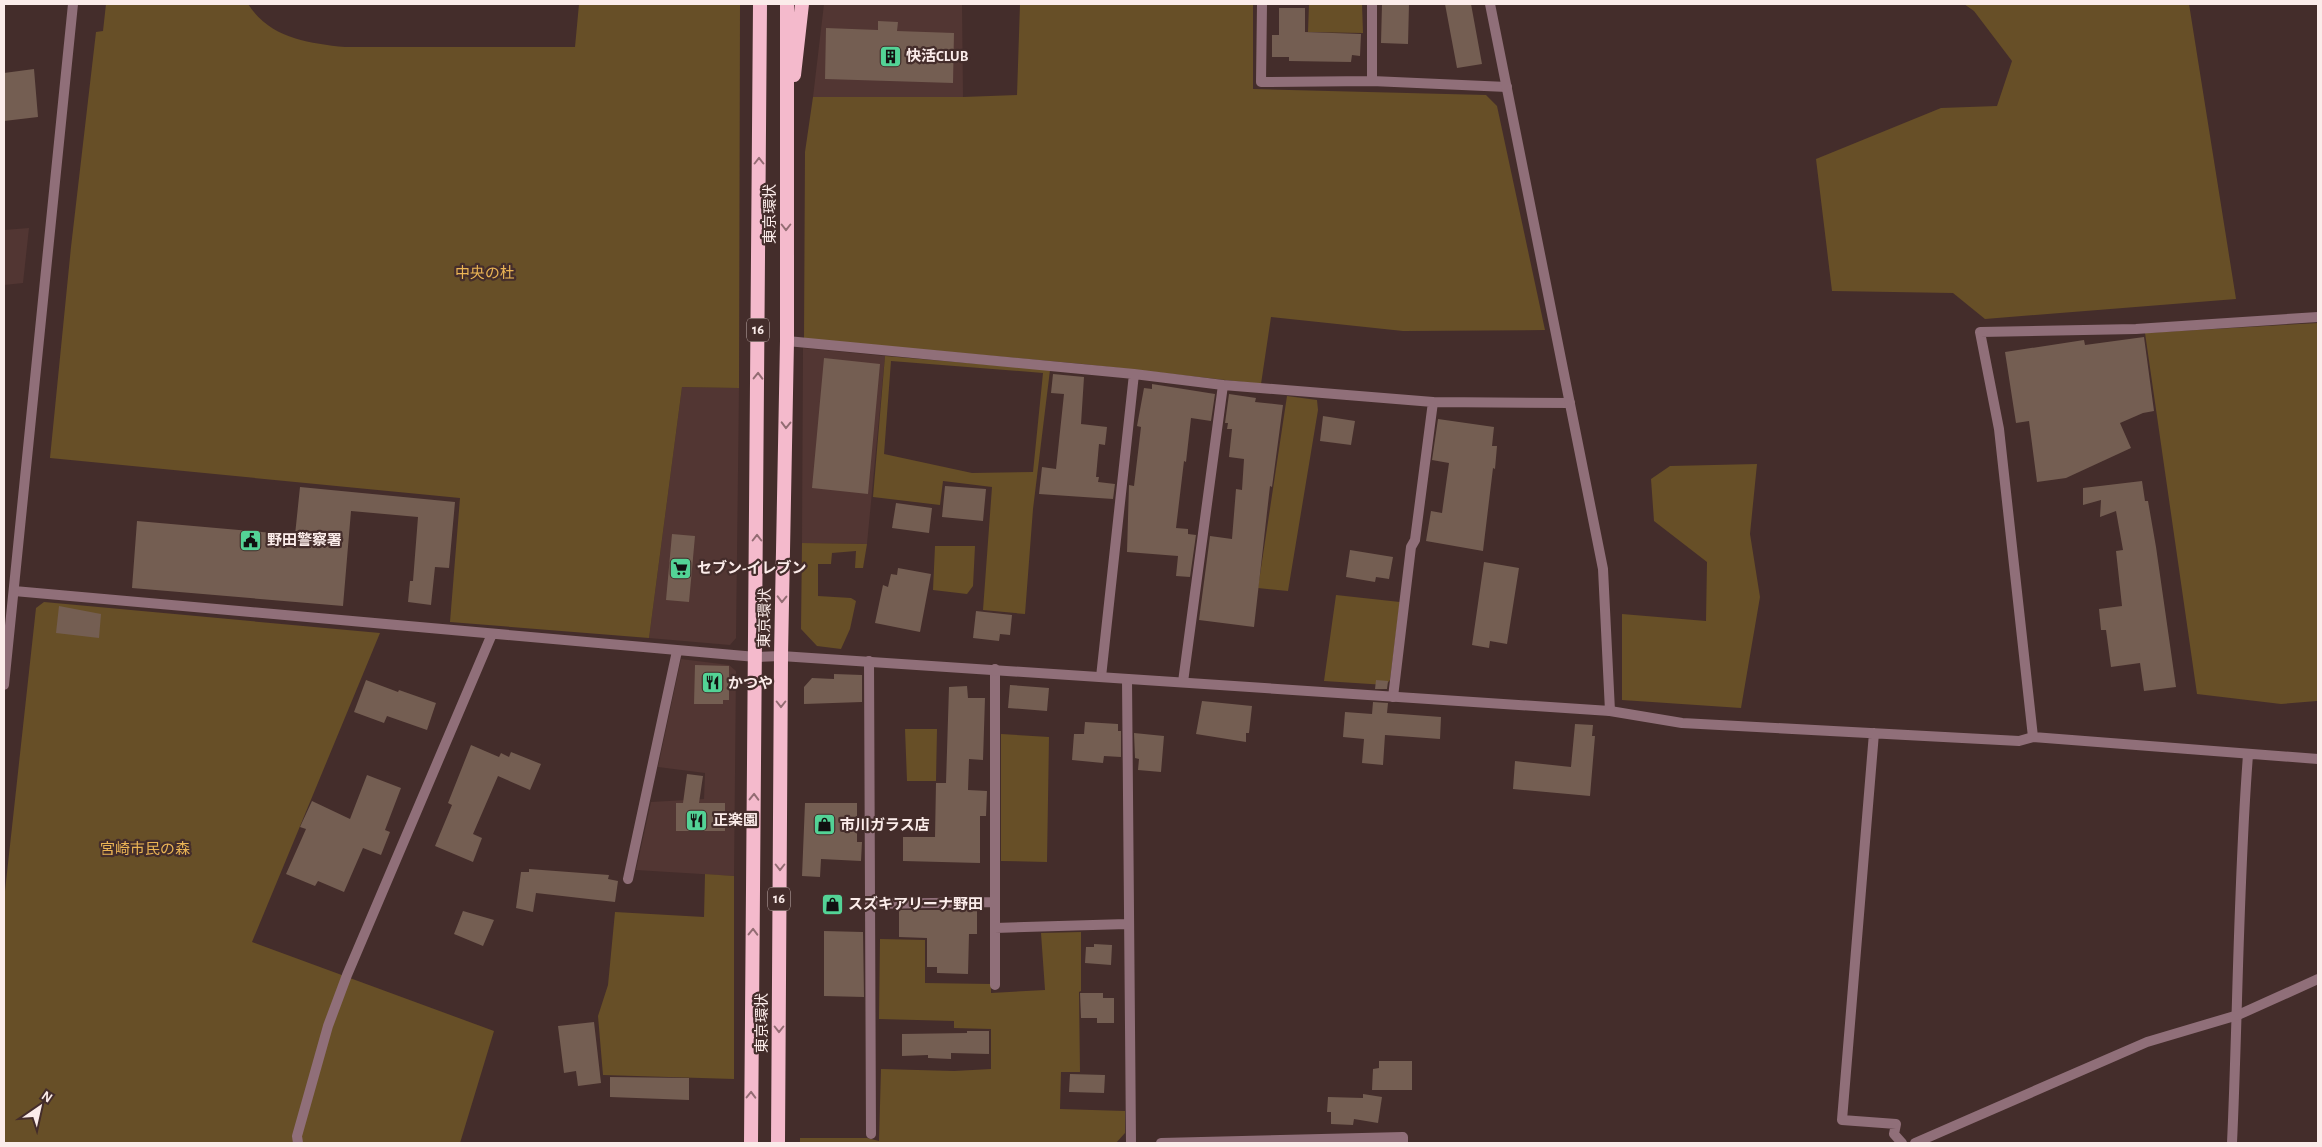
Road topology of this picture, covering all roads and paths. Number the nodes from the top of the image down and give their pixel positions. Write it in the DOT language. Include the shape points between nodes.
graph roads {
  1 [pos="73,4"];
  2 [pos="760,4"];
  3 [pos="787,4"];
  4 [pos="802,4"];
  5 [pos="1262,4"];
  6 [pos="1372,4"];
  7 [pos="1490,4"];
  8 [pos="1372,81"];
  9 [pos="1506,87"];
  10 [pos="786,144"];
  11 [pos="2318,317"];
  12 [pos="787,341"];
  13 [pos="1134,374"];
  14 [pos="1223,385"];
  15 [pos="1433,402"];
  16 [pos="1570,402"];
  17 [pos="14,591"];
  18 [pos="492,634"];
  19 [pos="677,651"];
  20 [pos="781,656"];
  21 [pos="756,657"];
  22 [pos="869,661"];
  23 [pos="994,669"];
  24 [pos="4,672"];
  25 [pos="1101,677"];
  26 [pos="1127,679"];
  27 [pos="1183,682"];
  28 [pos="4,685"];
  29 [pos="1393,697"];
  30 [pos="1610,712"];
  31 [pos="1874,733"];
  32 [pos="2033,737"];
  33 [pos="2248,755"];
  34 [pos="2318,760"];
  35 [pos="628,879"];
  36 [pos="995,902"];
  37 [pos="870,904"];
  38 [pos="1127,924"];
  39 [pos="995,928"];
  40 [pos="2318,979"];
  41 [pos="995,984"];
  42 [pos="2238,1015"];
  43 [pos="871,1134"];
  44 [pos="1245,1142"];
  45 [pos="298,1143"];
  46 [pos="751,1143"];
  47 [pos="778,1143"];
  48 [pos="1131,1143"];
  49 [pos="1161,1143"];
  50 [pos="1403,1143"];
  51 [pos="1902,1143"];
  52 [pos="1915,1143"];
  53 [pos="2232,1143"];
  1 -- 17 [label="street"];
  21 -- 2 [label="highway, 東京環状 / 16, one-way"];
  3 -- 10 [label="highway, 東京環状 / 16"];
  4 -- 10 [label="highway, 16"];
  5 -- 8 [label="street" via="1261,82"];
  6 -- 8 [label="street"];
  7 -- 9 [label="street"];
  8 -- 9 [label="street"];
  9 -- 16 [label="street"];
  10 -- 12 [label="highway, 東京環状 / 16, one-way"];
  11 -- 32 [label="street" via="2136,329 1980,332 2000,429"];
  12 -- 13 [label="street"];
  12 -- 20 [label="highway, 東京環状 / 16, one-way"];
  13 -- 14 [label="street"];
  13 -- 25 [label="street"];
  14 -- 15 [label="street"];
  14 -- 27 [label="street"];
  15 -- 16 [label="street"];
  15 -- 29 [label="street"];
  16 -- 30 [label="street" via="1603,569"];
  17 -- 18 [label="street"];
  17 -- 24 [label="street"];
  18 -- 19 [label="street"];
  18 -- 45 [label="street" via="427,781 331,1018 297,1136"];
  19 -- 21 [label="street"];
  19 -- 35 [label="street"];
  20 -- 21 [label="street"];
  20 -- 22 [label="street"];
  20 -- 47 [label="highway, 東京環状 / 16, one-way"];
  46 -- 21 [label="highway, 東京環状 / 16, one-way"];
  22 -- 23 [label="street"];
  22 -- 37 [label="street"];
  23 -- 25 [label="street"];
  23 -- 36 [label="street"];
  24 -- 28 [label="street"];
  25 -- 26 [label="street"];
  26 -- 27 [label="street"];
  26 -- 38 [label="street"];
  27 -- 29 [label="street"];
  29 -- 30 [label="street"];
  30 -- 31 [label="street" via="1682,723"];
  31 -- 32 [label="street" via="2020,741"];
  31 -- 51 [label="street" via="1842,1120 1896,1124 1894,1134"];
  32 -- 33 [label="street"];
  33 -- 34 [label="street"];
  33 -- 42 [label="street" via="2241,843"];
  36 -- 37 [label="street"];
  36 -- 39 [label="street"];
  37 -- 43 [label="street"];
  38 -- 39 [label="street"];
  38 -- 48 [label="street"];
  39 -- 41 [label="street"];
  40 -- 42 [label="street"];
  42 -- 52 [label="street" via="2147,1042"];
  42 -- 53 [label="street"];
  44 -- 49 [label="street"];
  44 -- 50 [label="street" via="1403,1137"];
}
